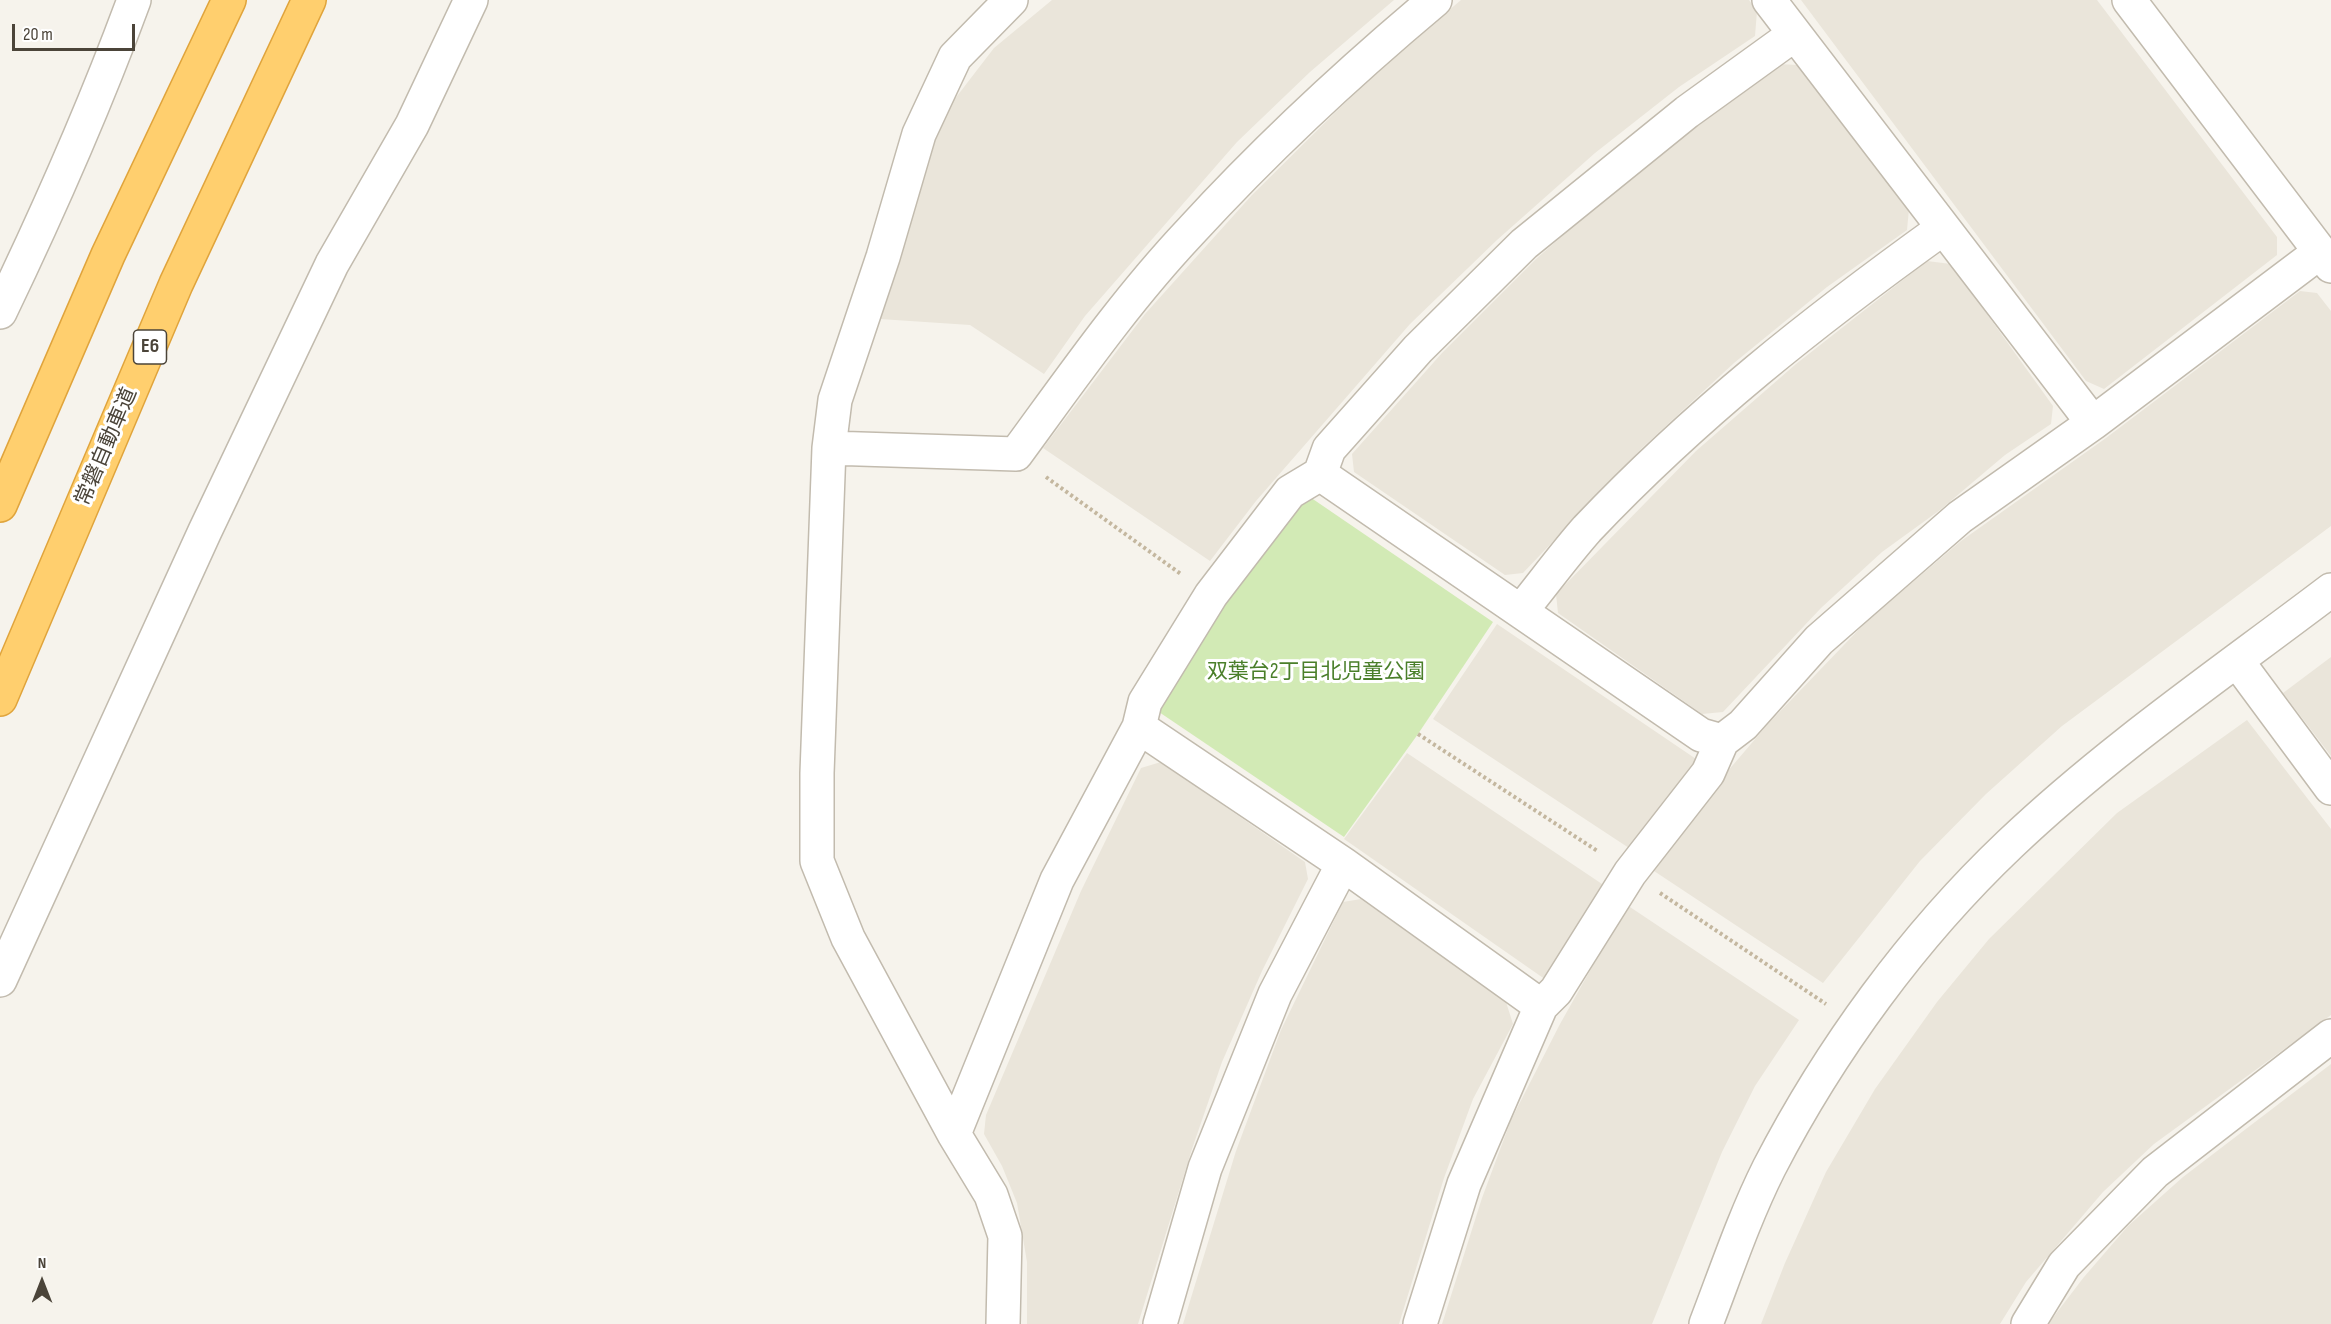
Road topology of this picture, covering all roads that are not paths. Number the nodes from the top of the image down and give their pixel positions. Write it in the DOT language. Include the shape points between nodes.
graph roads {
  1 [pos="134,0"];
  2 [pos="229,0"];
  3 [pos="309,0"];
  4 [pos="471,0"];
  5 [pos="1435,0"];
  6 [pos="1769,0"];
  7 [pos="2129,0"];
  8 [pos="997,5"];
  9 [pos="1795,34"];
  10 [pos="1942,229"];
  11 [pos="2326,259"];
  12 [pos="0,312"];
  13 [pos="2092,423"];
  14 [pos="829,448"];
  15 [pos="1320,474"];
  16 [pos="0,505"];
  17 [pos="2331,590"];
  18 [pos="1521,611"];
  19 [pos="2237,661"];
  20 [pos="0,699"];
  21 [pos="1138,727"];
  22 [pos="1722,741"];
  23 [pos="2331,788"];
  24 [pos="1343,864"];
  25 [pos="0,980"];
  26 [pos="1541,1006"];
  27 [pos="2331,1036"];
  28 [pos="954,1134"];
  29 [pos="1003,1324"];
  30 [pos="1160,1324"];
  31 [pos="1420,1324"];
  32 [pos="1706,1324"];
  33 [pos="2028,1324"];
  1 -- 12 [label="street" via="47,214"];
  2 -- 16 [label="highway" via="108,255"];
  3 -- 20 [label="highway, 常磐自動車道 / E6" via="176,284"];
  4 -- 25 [label="street" via="412,125 332,264"];
  5 -- 14 [label="street" via="1358,65 1189,232 1108,329 1016,454"];
  6 -- 9 [label="street"];
  7 -- 11 [label="street"];
  8 -- 14 [label="street" via="955,57 919,134 883,257 834,400"];
  9 -- 10 [label="street"];
  9 -- 15 [label="street" via="1687,112 1524,244 1418,349 1329,449"];
  10 -- 13 [label="street"];
  10 -- 18 [label="street" via="1765,362 1668,448 1586,531"];
  11 -- 13 [label="street"];
  13 -- 22 [label="street" via="1960,516 1819,640 1743,725"];
  14 -- 28 [label="street" via="817,861 848,938"];
  15 -- 18 [label="street"];
  15 -- 21 [label="street" via="1290,492 1211,595 1145,702"];
  17 -- 19 [label="street"];
  18 -- 22 [label="street" via="1701,735"];
  19 -- 23 [label="street"];
  19 -- 32 [label="street" via="2075,785 2008,846 1923,936 1857,1024 1769,1169"];
  21 -- 24 [label="street"];
  21 -- 28 [label="street" via="1058,880"];
  22 -- 26 [label="street" via="1708,773 1630,873 1556,991"];
  24 -- 26 [label="street"];
  24 -- 30 [label="street" via="1275,994 1205,1168"];
  26 -- 31 [label="street" via="1464,1184"];
  27 -- 33 [label="street" via="2155,1172 2064,1265"];
  28 -- 29 [label="street" via="991,1195 1005,1236"];
}
